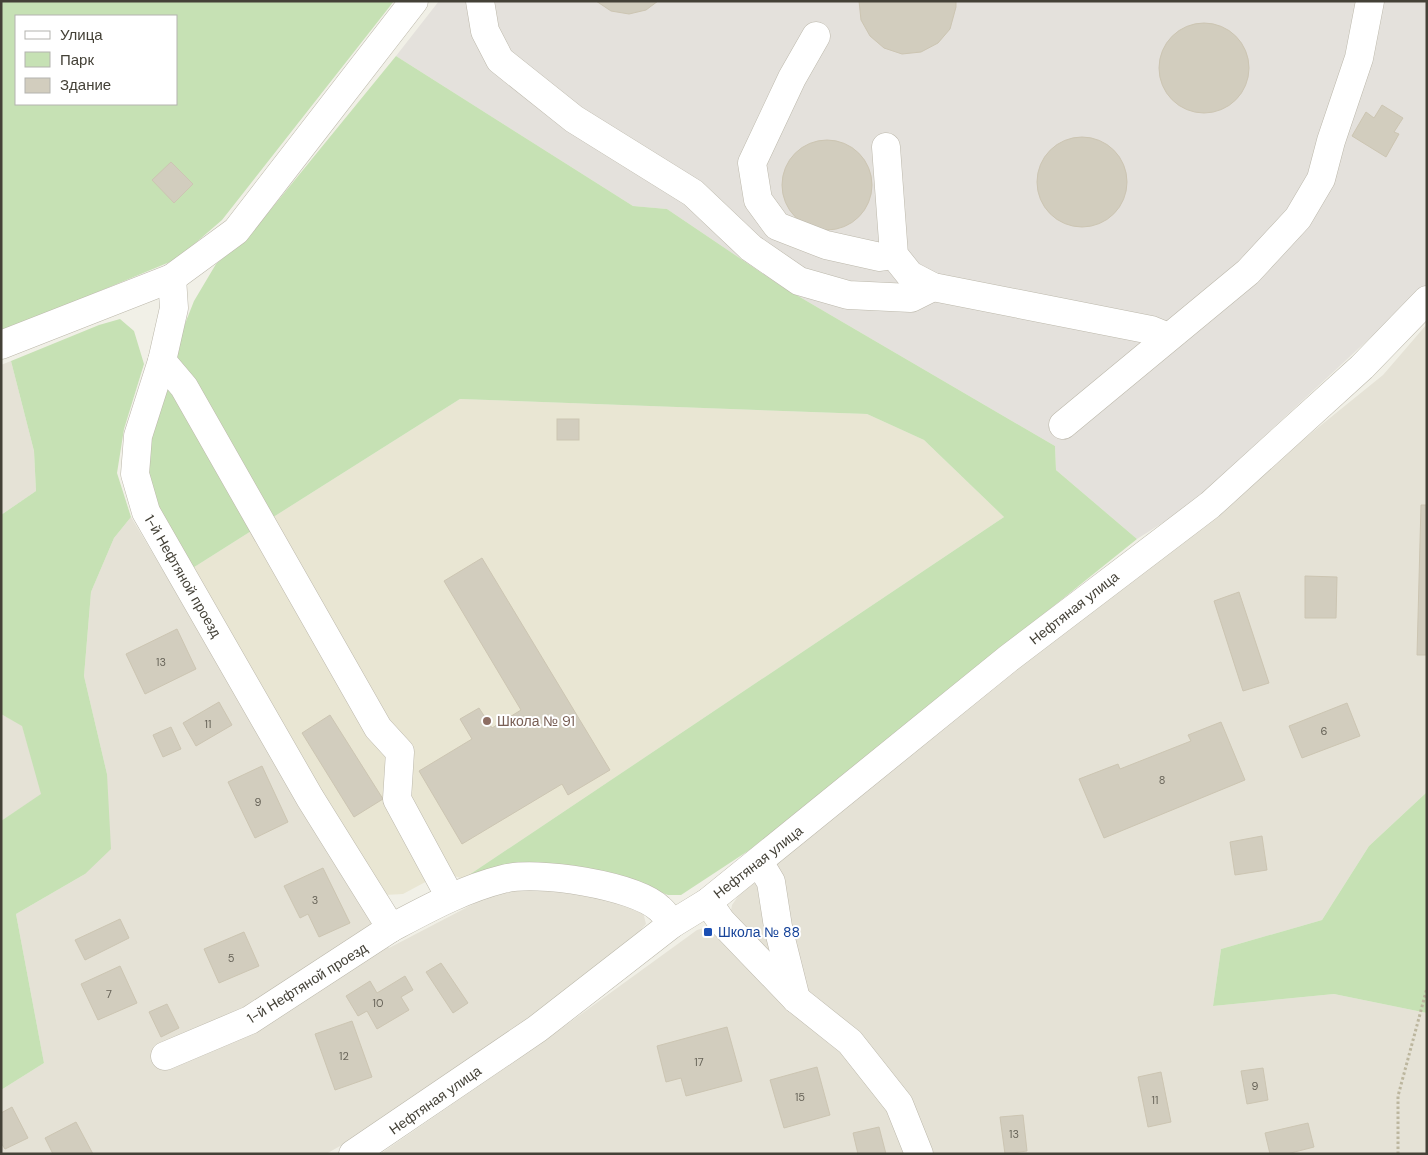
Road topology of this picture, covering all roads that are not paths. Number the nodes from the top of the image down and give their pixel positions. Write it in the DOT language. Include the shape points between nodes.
graph roads {
  1 [pos="414,1"];
  2 [pos="480,1"];
  3 [pos="1370,1"];
  4 [pos="816,36"];
  5 [pos="886,147"];
  6 [pos="894,254"];
  7 [pos="172,278"];
  8 [pos="933,287"];
  9 [pos="1425,304"];
  10 [pos="1168,337"];
  11 [pos="1,345"];
  12 [pos="162,361"];
  13 [pos="1063,425"];
  14 [pos="759,862"];
  15 [pos="450,897"];
  16 [pos="708,902"];
  17 [pos="672,924"];
  18 [pos="391,928"];
  19 [pos="796,999"];
  20 [pos="165,1056"];
  21 [pos="353,1154"];
  22 [pos="919,1154"];
  1 -- 7 [label="street" via="236,231"];
  2 -- 8 [label="street" via="486,31 500,60 574,119 693,193 750,248 799,281 848,295 911,298"];
  3 -- 10 [label="street" via="1359,58 1321,179 1298,218 1248,272"];
  4 -- 6 [label="street" via="792,78 752,163 758,200 777,226 826,245 880,257"];
  5 -- 6 [label="street"];
  6 -- 8 [label="street" via="910,275"];
  7 -- 11 [label="street"];
  7 -- 12 [label="street, 1-й Нефтяной проезд" via="174,308"];
  8 -- 10 [label="street" via="1151,330"];
  9 -- 14 [label="street, Нефтяная улица" via="1362,367 1210,505 1009,658"];
  10 -- 13 [label="street"];
  12 -- 15 [label="street" via="184,387 378,728 400,752 397,800"];
  12 -- 18 [label="street, 1-й Нефтяной проезд" via="138,436 135,474 146,512 310,798"];
  14 -- 16 [label="street, Нефтяная улица"];
  14 -- 19 [label="street" via="771,882 778,927"];
  15 -- 17 [label="street, 1-й Нефтяной проезд" via="504,878 544,877 618,888 660,908"];
  15 -- 18 [label="street, 1-й Нефтяной проезд"];
  16 -- 17 [label="street, Нефтяная улица"];
  16 -- 19 [label="street, Нефтяная улица" via="722,922"];
  17 -- 21 [label="street, Нефтяная улица" via="537,1029"];
  18 -- 20 [label="street, 1-й Нефтяной проезд" via="250,1020"];
  19 -- 22 [label="street, Нефтяная улица" via="850,1042 874,1071 899,1104"];
}
